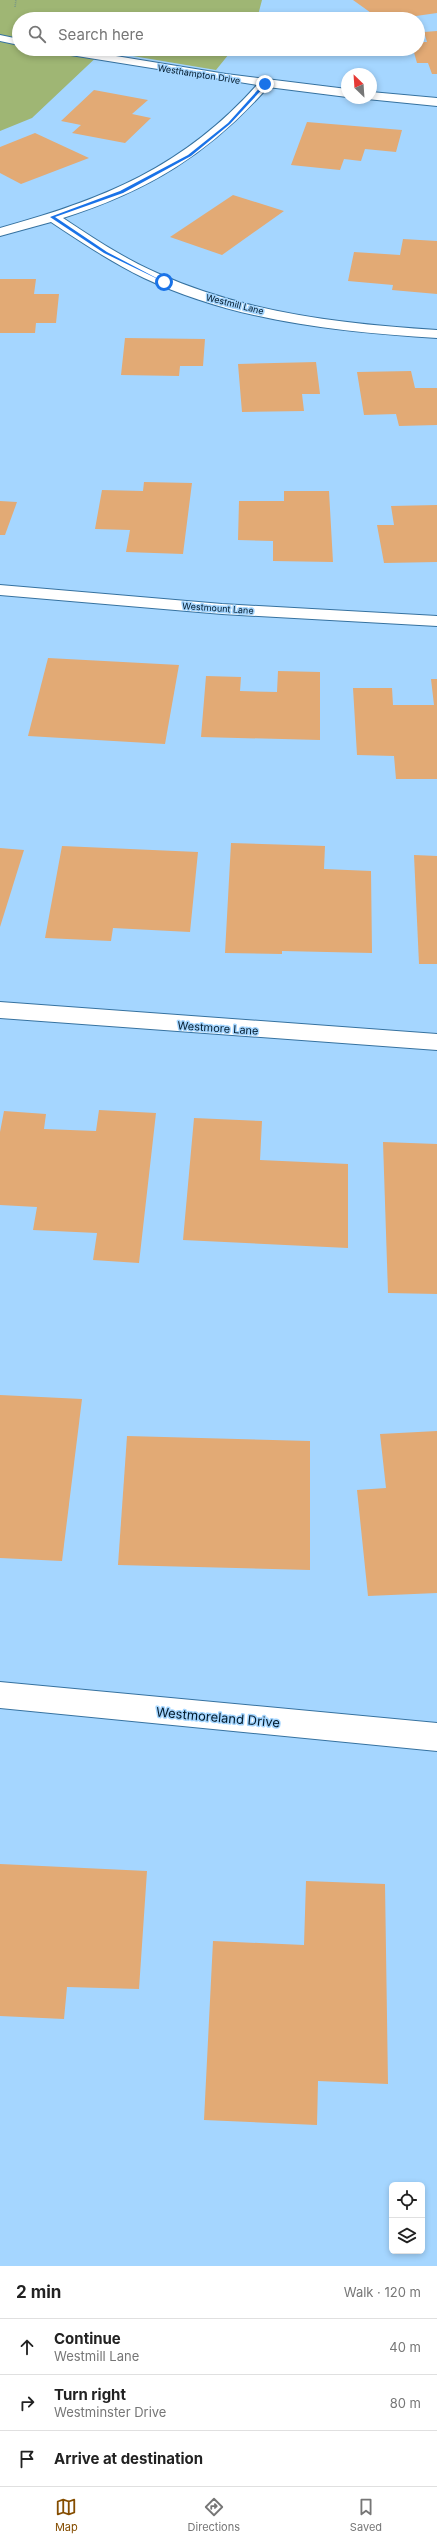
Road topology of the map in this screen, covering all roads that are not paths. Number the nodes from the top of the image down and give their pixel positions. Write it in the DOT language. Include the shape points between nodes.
graph roads {
  1 [pos="0,38"];
  2 [pos="12,41"];
  3 [pos="95,56"];
  4 [pos="265,84"];
  5 [pos="341,92"];
  6 [pos="377,97"];
  7 [pos="437,102"];
  8 [pos="52,217"];
  9 [pos="0,232"];
  10 [pos="437,334"];
  11 [pos="0,590"];
  12 [pos="437,621"];
  13 [pos="0,1010"];
  14 [pos="437,1042"];
  15 [pos="0,1695"];
  16 [pos="437,1737"];
  1 -- 2 [label="street"];
  3 -- 4 [label="street, Westhampton Drive"];
  4 -- 5 [label="street, Westhampton Drive"];
  4 -- 8 [label="street" via="229,124 190,156 122,192"];
  6 -- 7 [label="street"];
  8 -- 9 [label="street"];
  8 -- 10 [label="street, Westmill Lane" via="123,262 164,282 213,299 317,322"];
  11 -- 12 [label="street, Westmount Lane" via="222,609"];
  13 -- 14 [label="street, Westmore Lane"];
  15 -- 16 [label="street, Westmoreland Drive"];
}
